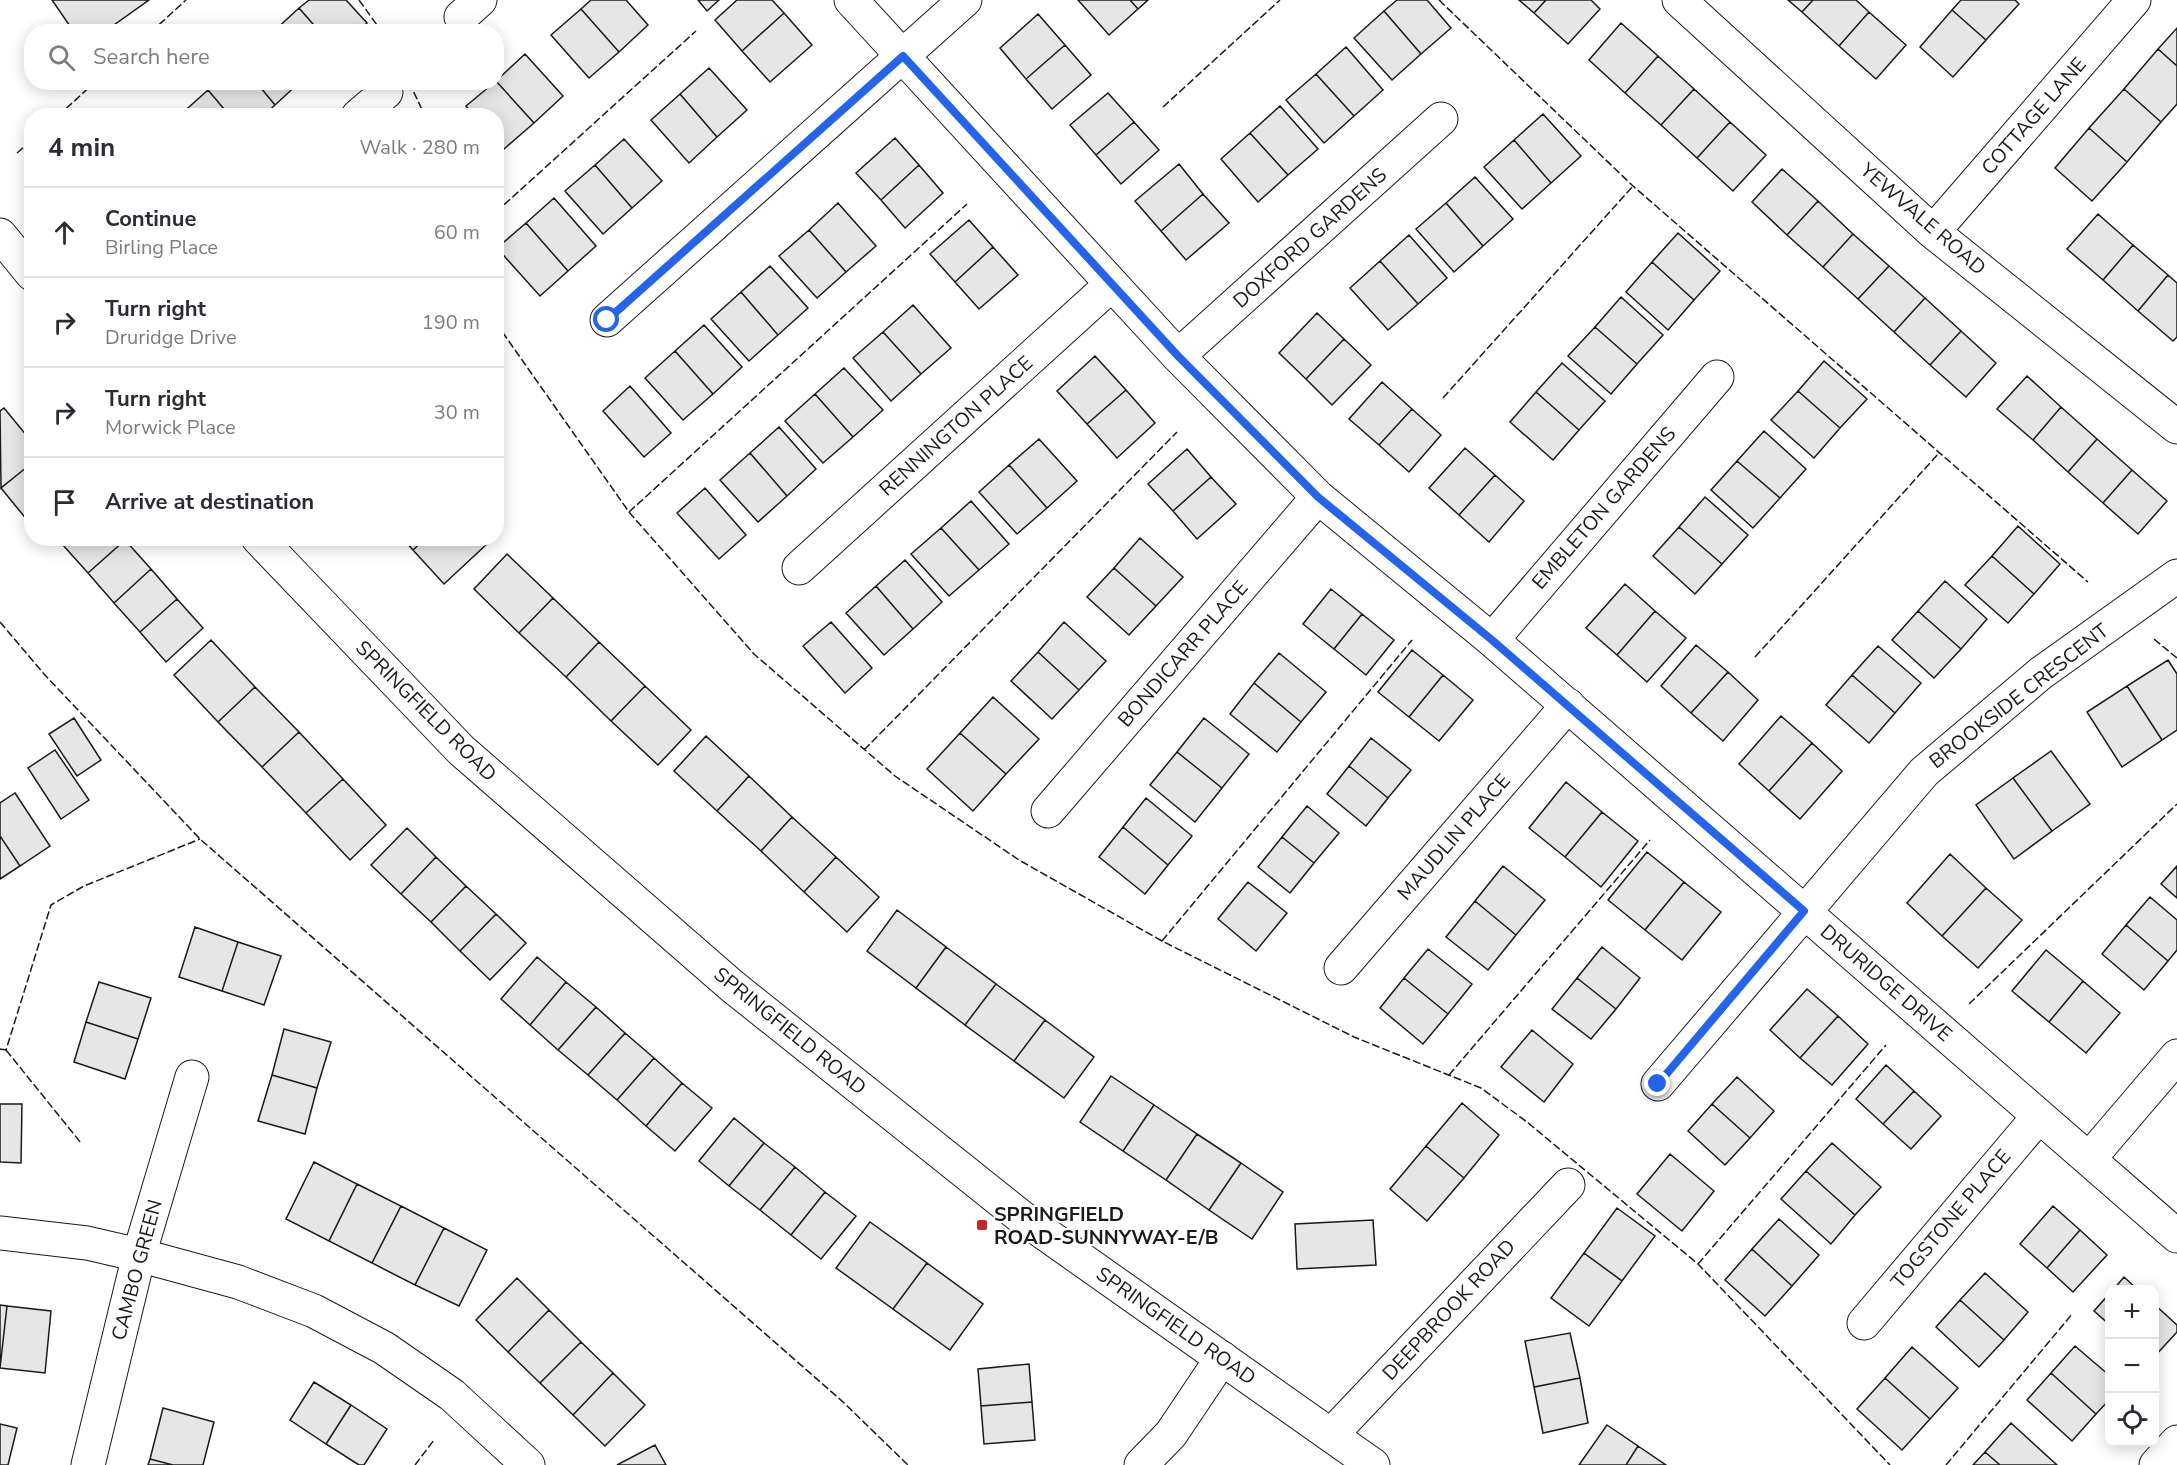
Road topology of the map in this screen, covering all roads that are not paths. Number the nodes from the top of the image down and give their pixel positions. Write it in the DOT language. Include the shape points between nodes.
graph roads {
  1 [pos="851,0"];
  2 [pos="965,0"];
  3 [pos="1678,0"];
  4 [pos="2134,0"];
  5 [pos="903,56"];
  6 [pos="386,92"];
  7 [pos="367,108"];
  8 [pos="1441,119"];
  9 [pos="1933,232"];
  10 [pos="0,235"];
  11 [pos="24,264"];
  12 [pos="1112,284"];
  13 [pos="607,320"];
  14 [pos="1178,356"];
  15 [pos="1717,377"];
  16 [pos="2177,427"];
  17 [pos="1318,497"];
  18 [pos="266,546"];
  19 [pos="800,568"];
  20 [pos="2177,576"];
  21 [pos="1492,640"];
  22 [pos="1568,705"];
  23 [pos="1048,810"];
  24 [pos="1804,911"];
  25 [pos="1341,968"];
  26 [pos="2177,1056"];
  27 [pos="192,1077"];
  28 [pos="1658,1084"];
  29 [pos="2039,1116"];
  30 [pos="2089,1159"];
  31 [pos="1568,1185"];
  32 [pos="0,1233"];
  33 [pos="2177,1236"];
  34 [pos="139,1255"];
  35 [pos="1864,1323"];
  36 [pos="1222,1358"];
  37 [pos="1331,1435"];
  38 [pos="2177,1442"];
  39 [pos="88,1465"];
  40 [pos="528,1465"];
  41 [pos="1141,1465"];
  42 [pos="1373,1465"];
  43 [pos="2157,1465"];
  1 -- 5 [label="street, DRURIDGE DRIVE"];
  2 -- 5 [label="street"];
  3 -- 9 [label="street, YEWVALE ROAD"];
  4 -- 9 [label="street, COTTAGE LANE"];
  5 -- 12 [label="street, DRURIDGE DRIVE"];
  5 -- 13 [label="street"];
  6 -- 7 [label="street"];
  8 -- 14 [label="street, DOXFORD GARDENS"];
  9 -- 16 [label="street, YEWVALE ROAD"];
  10 -- 11 [label="street"];
  12 -- 14 [label="street, DRURIDGE DRIVE"];
  12 -- 19 [label="street, RENNINGTON PLACE"];
  14 -- 17 [label="street, DRURIDGE DRIVE"];
  15 -- 21 [label="street, EMBLETON GARDENS"];
  17 -- 21 [label="street, DRURIDGE DRIVE"];
  17 -- 23 [label="street, BONDICARR PLACE"];
  18 -- 36 [label="street, SPRINGFIELD ROAD" via="461,750 732,986 1020,1215"];
  20 -- 24 [label="street, BROOKSIDE CRESCENT" via="2042,673 1924,772"];
  21 -- 22 [label="street, DRURIDGE DRIVE"];
  22 -- 24 [label="street, DRURIDGE DRIVE"];
  22 -- 25 [label="street, MAUDLIN PLACE"];
  24 -- 28 [label="street, BROOKSIDE CRESCENT"];
  24 -- 29 [label="street, DRURIDGE DRIVE"];
  26 -- 30 [label="street"];
  27 -- 34 [label="street, CAMBO GREEN"];
  29 -- 30 [label="street, DRURIDGE DRIVE"];
  29 -- 35 [label="street, TOGSTONE PLACE"];
  30 -- 33 [label="street, DRURIDGE DRIVE"];
  31 -- 37 [label="street, DEEPBROOK ROAD"];
  32 -- 34 [label="street"];
  34 -- 39 [label="street, CAMBO GREEN"];
  34 -- 40 [label="street" via="273,1294 384,1348 452,1395"];
  36 -- 37 [label="street, SPRINGFIELD ROAD"];
  36 -- 41 [label="street" via="1171,1434"];
  37 -- 42 [label="street, SPRINGFIELD ROAD"];
  38 -- 43 [label="street"];
}
